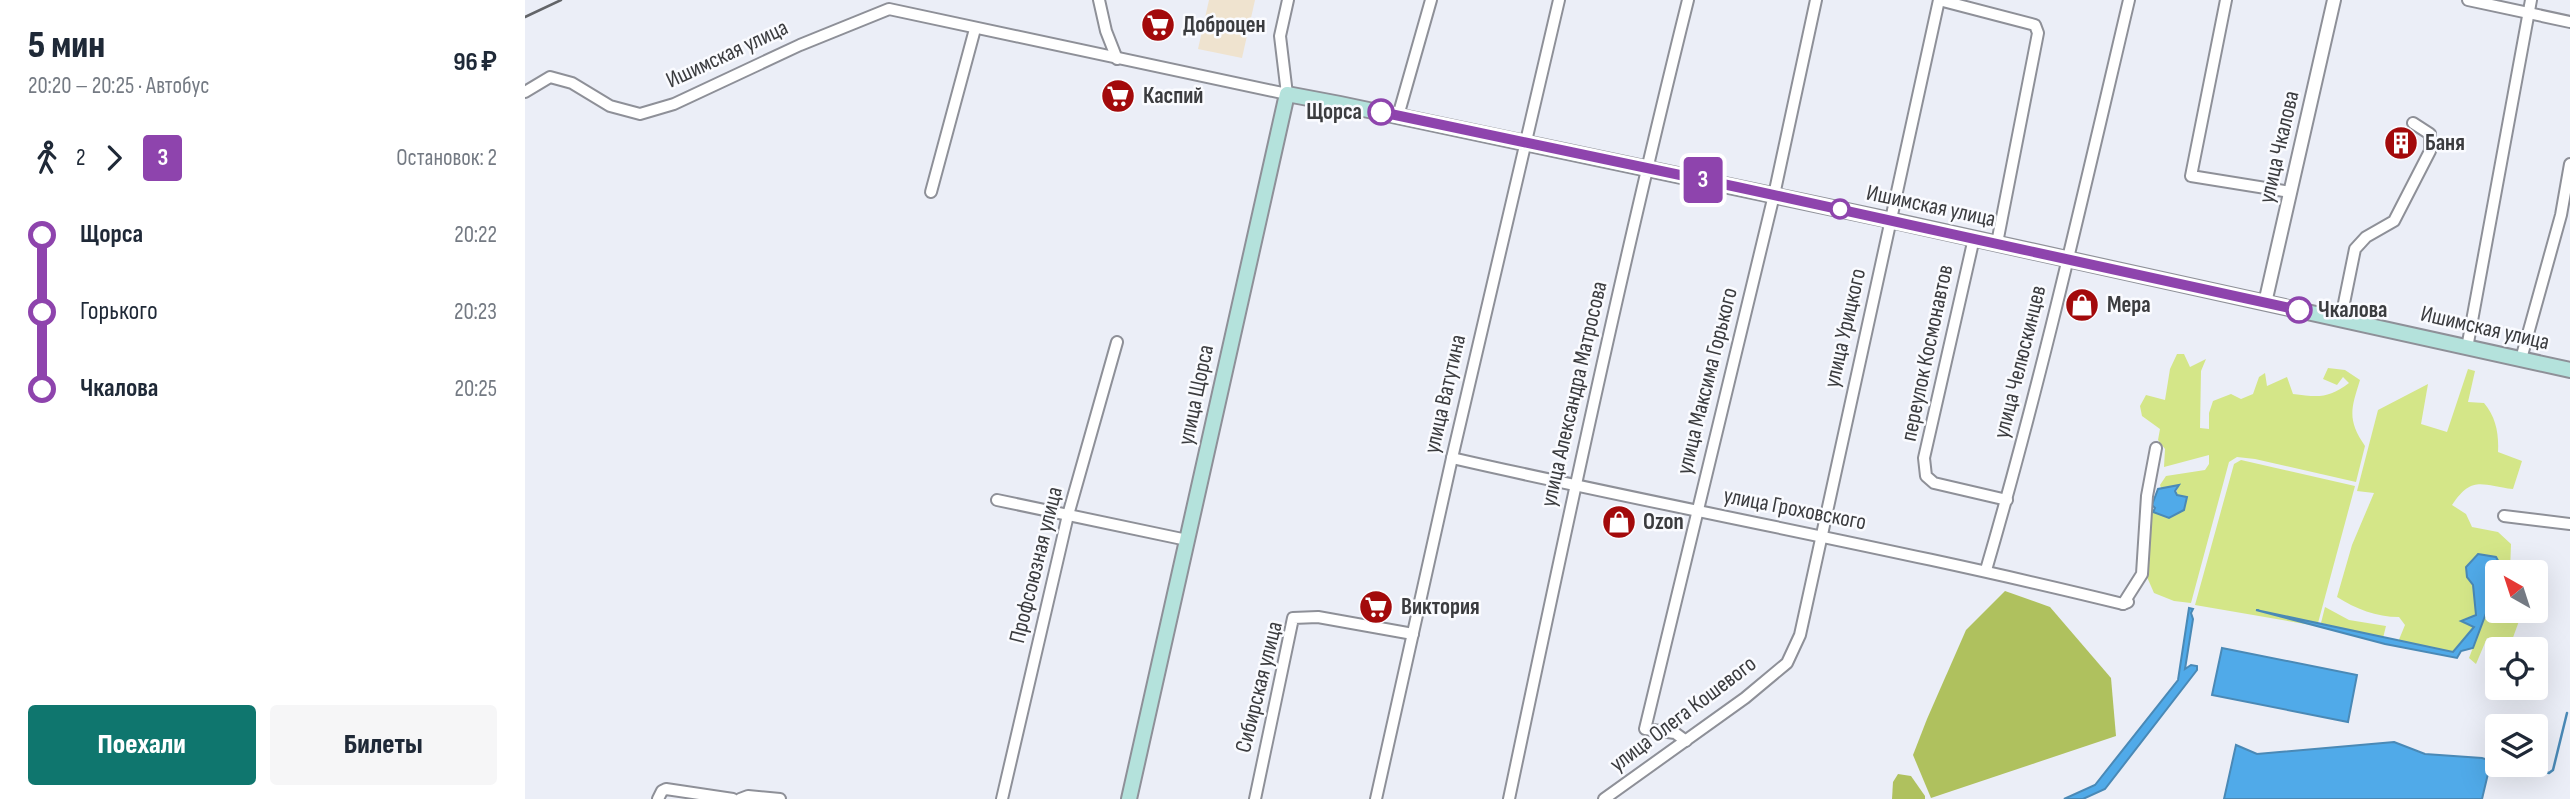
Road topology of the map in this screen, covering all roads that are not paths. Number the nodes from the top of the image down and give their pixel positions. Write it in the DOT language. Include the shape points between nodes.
graph roads {
  1 [pos="1099,0"];
  2 [pos="1288,0"];
  3 [pos="1431,0"];
  4 [pos="1559,0"];
  5 [pos="1688,0"];
  6 [pos="1816,0"];
  7 [pos="1939,0"];
  8 [pos="2129,0"];
  9 [pos="2226,0"];
  10 [pos="2334,0"];
  11 [pos="2468,0"];
  12 [pos="2531,0"];
  13 [pos="2529,13"];
  14 [pos="2570,22"];
  15 [pos="975,29"];
  16 [pos="1117,59"];
  17 [pos="525,92"];
  18 [pos="1287,94"];
  19 [pos="1398,116"];
  20 [pos="2413,123"];
  21 [pos="1524,143"];
  22 [pos="2570,164"];
  23 [pos="1646,168"];
  24 [pos="931,192"];
  25 [pos="2290,192"];
  26 [pos="1774,195"];
  27 [pos="1890,220"];
  28 [pos="1974,238"];
  29 [pos="1997,243"];
  30 [pos="2067,260"];
  31 [pos="2265,303"];
  32 [pos="2341,318"];
  33 [pos="1117,342"];
  34 [pos="2467,348"];
  35 [pos="2521,359"];
  36 [pos="2570,370"];
  37 [pos="2156,448"];
  38 [pos="1452,458"];
  39 [pos="1574,486"];
  40 [pos="997,500"];
  41 [pos="2007,500"];
  42 [pos="1697,511"];
  43 [pos="1068,515"];
  44 [pos="2504,516"];
  45 [pos="2570,524"];
  46 [pos="1820,535"];
  47 [pos="1187,540"];
  48 [pos="1986,570"];
  49 [pos="1413,634"];
  50 [pos="1787,663"];
  51 [pos="1686,741"];
  52 [pos="659,797"];
  53 [pos="733,799"];
  54 [pos="740,799"];
  55 [pos="780,799"];
  56 [pos="1002,799"];
  57 [pos="1129,799"];
  58 [pos="1255,799"];
  59 [pos="1376,799"];
  60 [pos="1509,799"];
  61 [pos="1604,799"];
  1 -- 16 [label="street"];
  2 -- 18 [label="street, улица Щорса" via="1280,36"];
  3 -- 19 [label="street"];
  4 -- 21 [label="street, улица Ватутина"];
  5 -- 23 [label="street, улица Александра Матросова"];
  6 -- 26 [label="street, улица Максима Горького"];
  7 -- 27 [label="street, улица Урицкого"];
  7 -- 29 [label="street" via="2035,24 2038,33"];
  8 -- 30 [label="street, улица Челюскинцев"];
  9 -- 25 [label="street" via="2191,176"];
  10 -- 25 [label="street, улица Чкалова"];
  11 -- 13 [label="street"];
  12 -- 13 [label="street"];
  13 -- 14 [label="street"];
  13 -- 34 [label="street"];
  15 -- 16 [label="street, Ишимская улица"];
  15 -- 17 [label="street, Ишимская улица" via="889,9 674,104 641,114 610,106 572,83 550,77"];
  15 -- 24 [label="street"];
  16 -- 18 [label="street, Ишимская улица"];
  18 -- 19 [label="main road, Ишимская улица"];
  18 -- 47 [label="main road, улица Щорса"];
  19 -- 21 [label="main road, Ишимская улица"];
  20 -- 32 [label="street" via="2430,134 2430,150 2394,221 2355,249"];
  21 -- 23 [label="main road, Ишимская улица"];
  21 -- 38 [label="street, улица Ватутина"];
  22 -- 35 [label="street" via="2561,215"];
  23 -- 26 [label="main road, Ишимская улица"];
  23 -- 39 [label="street, улица Александра Матросова"];
  25 -- 31 [label="street, улица Чкалова"];
  26 -- 27 [label="main road, Ишимская улица"];
  26 -- 42 [label="street, улица Максима Горького"];
  27 -- 28 [label="main road, Ишимская улица"];
  27 -- 46 [label="street, улица Урицкого"];
  28 -- 29 [label="main road, Ишимская улица"];
  28 -- 41 [label="street, переулок Космонавтов" via="1924,458 1926,476 1934,483"];
  29 -- 30 [label="main road, Ишимская улица"];
  30 -- 31 [label="main road, Ишимская улица"];
  30 -- 41 [label="street, улица Челюскинцев"];
  31 -- 32 [label="main road, Ишимская улица"];
  32 -- 34 [label="main road, Ишимская улица"];
  33 -- 43 [label="street, Профсоюзная улица"];
  34 -- 35 [label="main road, Ишимская улица"];
  35 -- 36 [label="main road, Ишимская улица"];
  37 -- 48 [label="street, улица Гроховского" via="2147,496 2142,574 2126,603"];
  38 -- 39 [label="street, улица Гроховского"];
  38 -- 49 [label="street, улица Ватутина"];
  39 -- 42 [label="street, улица Гроховского"];
  39 -- 60 [label="street, улица Александра Матросова"];
  40 -- 43 [label="street"];
  41 -- 48 [label="street, улица Челюскинцев"];
  42 -- 46 [label="street, улица Гроховского"];
  42 -- 51 [label="street, улица Максима Горького" via="1645,729 1675,733"];
  43 -- 47 [label="street"];
  43 -- 56 [label="street, Профсоюзная улица"];
  44 -- 45 [label="street"];
  46 -- 48 [label="street, улица Гроховского"];
  46 -- 50 [label="street, улица Урицкого" via="1800,635"];
  47 -- 57 [label="main road, улица Щорса"];
  49 -- 58 [label="street, Сибирская улица" via="1318,617 1293,618"];
  49 -- 59 [label="street, улица Ватутина"];
  50 -- 51 [label="street, улица Олега Кошевого"];
  51 -- 61 [label="street, улица Олега Кошевого"];
  52 -- 53 [label="street" via="666,789"];
  54 -- 55 [label="street"];
}
